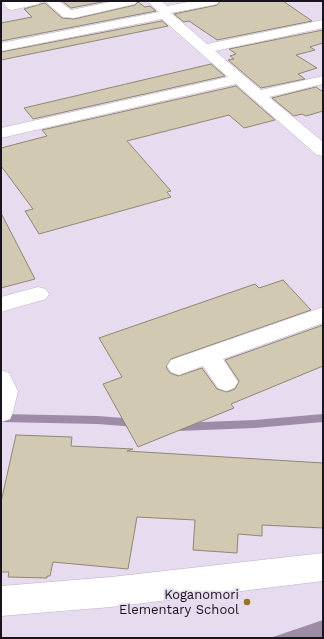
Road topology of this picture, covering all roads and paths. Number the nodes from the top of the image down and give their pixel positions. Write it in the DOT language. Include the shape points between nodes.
graph roads {
  1 [pos="8,1"];
  2 [pos="35,1"];
  3 [pos="51,1"];
  4 [pos="131,1"];
  5 [pos="152,1"];
  6 [pos="213,1"];
  7 [pos="165,13"];
  8 [pos="323,24"];
  9 [pos="1,47"];
  10 [pos="204,49"];
  11 [pos="239,79"];
  12 [pos="323,80"];
  13 [pos="258,95"];
  14 [pos="1,133"];
  15 [pos="323,151"];
  16 [pos="38,294"];
  17 [pos="1,305"];
  18 [pos="323,315"];
  19 [pos="208,356"];
  20 [pos="179,366"];
  21 [pos="1,379"];
  22 [pos="226,382"];
  23 [pos="2,409"];
  24 [pos="323,566"];
  25 [pos="1,601"];
  1 -- 2 [label="street" via="12,6"];
  3 -- 4 [label="street" via="68,14"];
  5 -- 7 [label="street"];
  6 -- 7 [label="street"];
  7 -- 9 [label="street"];
  7 -- 10 [label="street"];
  8 -- 10 [label="street"];
  10 -- 11 [label="street"];
  11 -- 13 [label="street"];
  11 -- 14 [label="street"];
  12 -- 13 [label="street"];
  13 -- 15 [label="street"];
  16 -- 17 [label="street"];
  18 -- 19 [label="street"];
  19 -- 20 [label="street"];
  19 -- 22 [label="street"];
  21 -- 23 [label="street" via="6,391"];
  24 -- 25 [label="street" via="111,592"];
}
